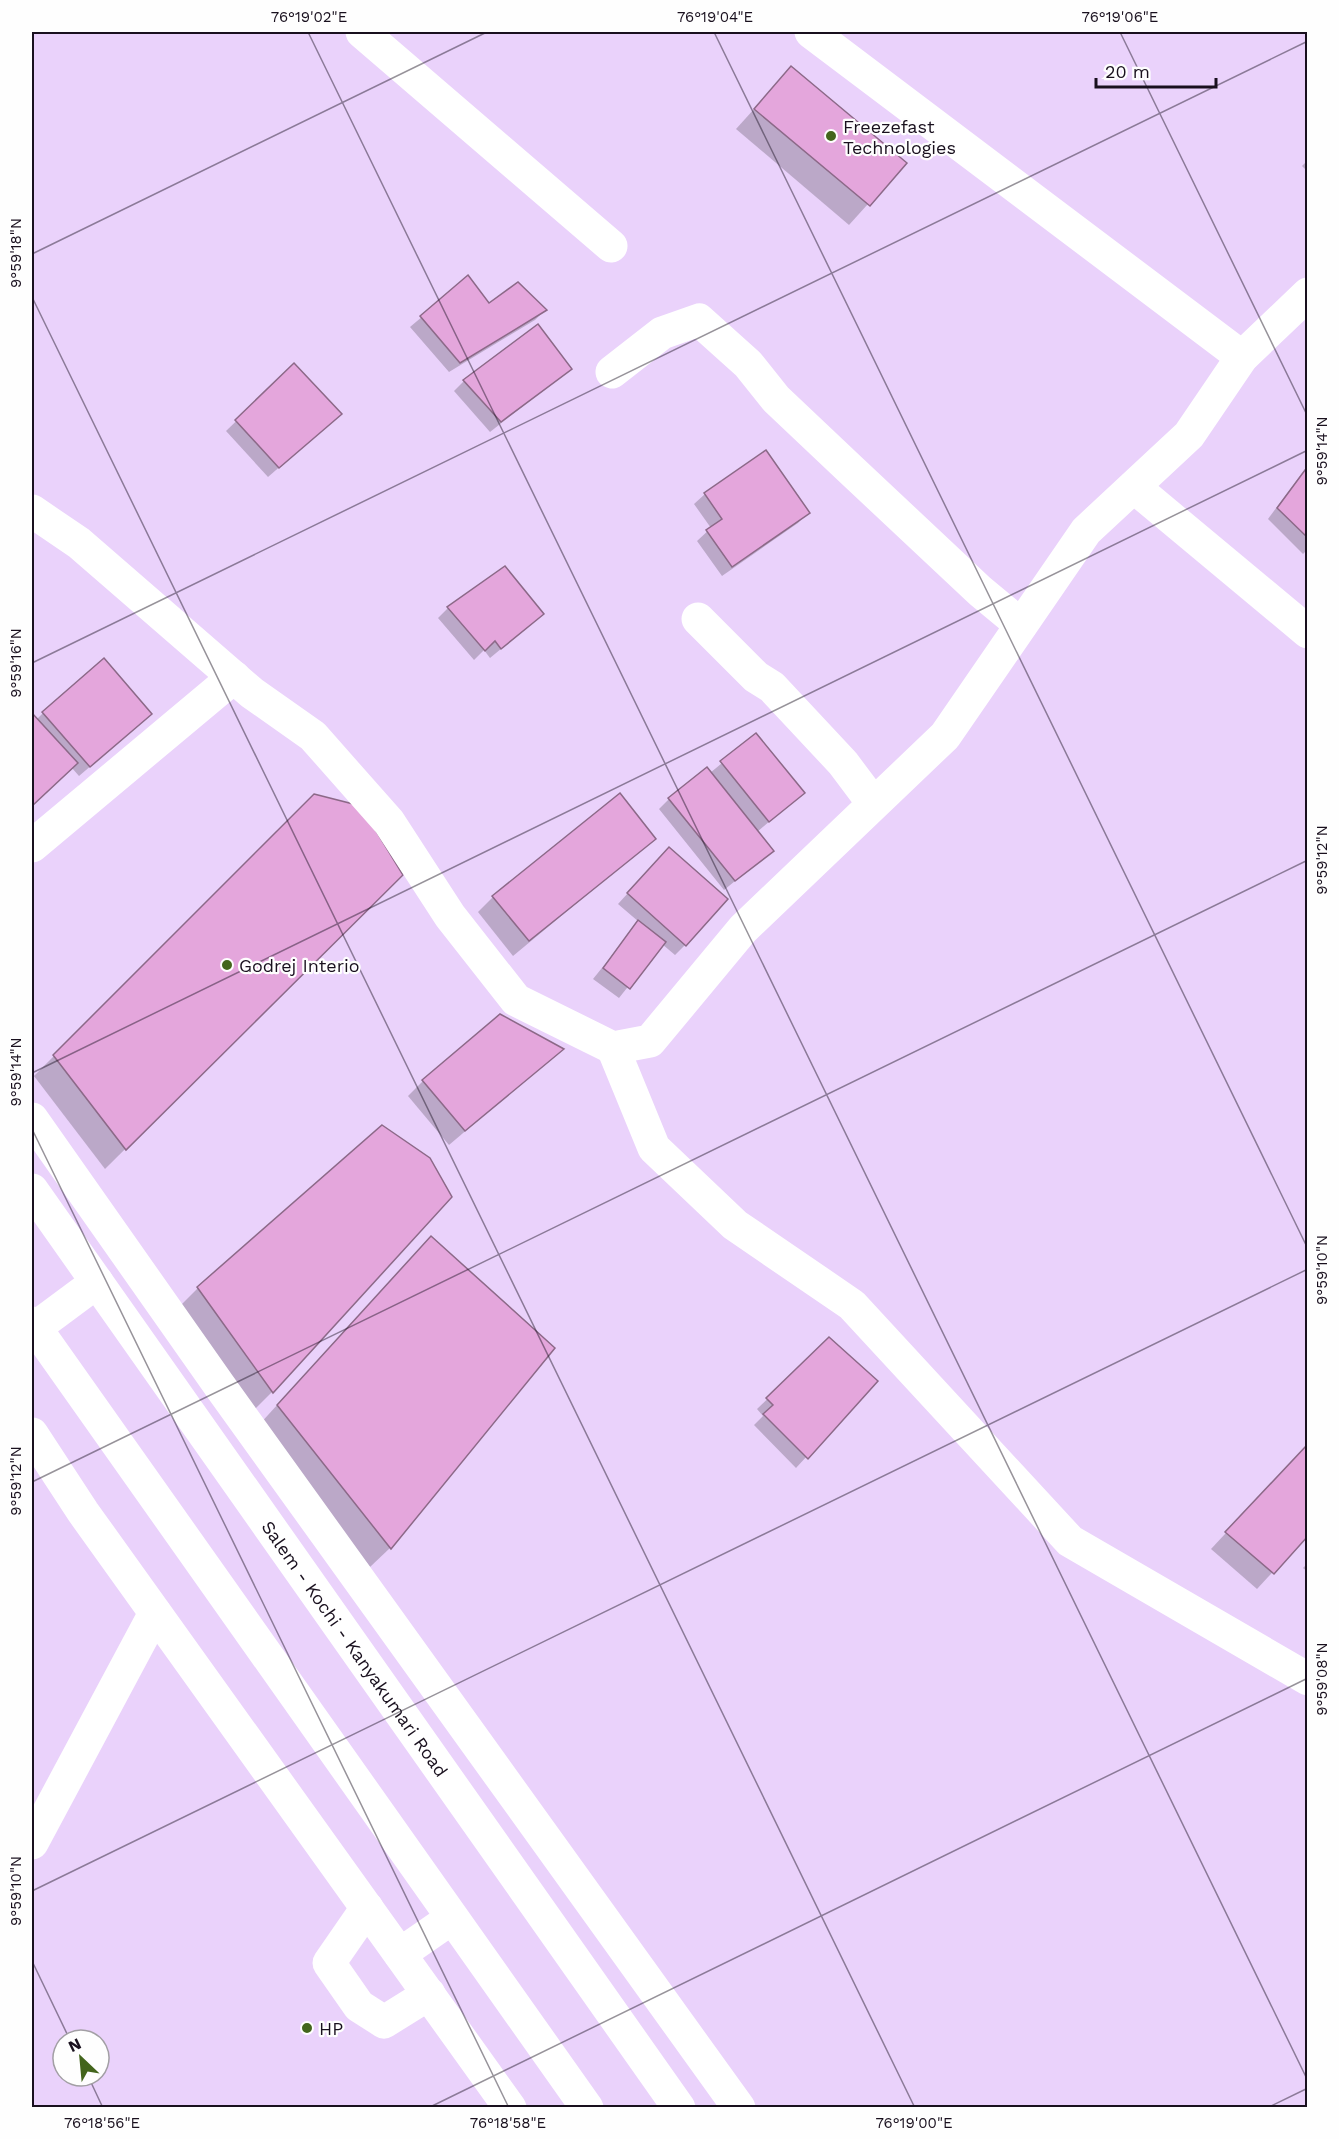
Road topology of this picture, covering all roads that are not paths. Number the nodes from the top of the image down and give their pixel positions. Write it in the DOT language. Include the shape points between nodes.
graph roads {
  1 [pos="362,32"];
  2 [pos="811,32"];
  3 [pos="611,246"];
  4 [pos="1308,294"];
  5 [pos="1242,357"];
  6 [pos="612,372"];
  7 [pos="1134,486"];
  8 [pos="32,511"];
  9 [pos="698,619"];
  10 [pos="1021,625"];
  11 [pos="1308,632"];
  12 [pos="234,677"];
  13 [pos="873,803"];
  14 [pos="32,846"];
  15 [pos="613,1048"];
  16 [pos="32,1119"];
  17 [pos="32,1190"];
  18 [pos="97,1282"];
  19 [pos="33,1326"];
  20 [pos="32,1434"];
  21 [pos="154,1613"];
  22 [pos="1308,1679"];
  23 [pos="32,1843"];
  24 [pos="367,1908"];
  25 [pos="452,1918"];
  26 [pos="400,1954"];
  27 [pos="429,1994"];
  28 [pos="510,2108"];
  29 [pos="586,2108"];
  30 [pos="679,2108"];
  31 [pos="739,2108"];
  1 -- 3 [label="main road"];
  2 -- 5 [label="main road"];
  4 -- 5 [label="main road"];
  5 -- 7 [label="main road" via="1189,435"];
  6 -- 10 [label="main road" via="662,333 699,320 748,364 776,399"];
  7 -- 10 [label="main road" via="1086,531"];
  7 -- 11 [label="main road"];
  8 -- 12 [label="main road" via="79,543"];
  9 -- 13 [label="main road" via="756,678 772,687 843,763"];
  10 -- 13 [label="main road" via="945,736"];
  12 -- 14 [label="main road"];
  12 -- 15 [label="main road" via="312,736 389,822 450,916 516,1000"];
  13 -- 15 [label="main road" via="743,929 650,1041"];
  15 -- 22 [label="main road" via="654,1148 735,1226 852,1305 1070,1541"];
  16 -- 31 [label="main road"];
  17 -- 18 [label="main road, Salem - Kochi - Kanyakumari Road"];
  18 -- 19 [label="main road"];
  18 -- 30 [label="main road, Salem - Kochi - Kanyakumari Road"];
  19 -- 25 [label="main road"];
  20 -- 21 [label="main road"];
  21 -- 23 [label="main road"];
  21 -- 24 [label="main road"];
  24 -- 26 [label="main road"];
  24 -- 27 [label="main road" via="329,1963 359,2006 384,2022"];
  25 -- 26 [label="main road"];
  25 -- 29 [label="main road"];
  26 -- 27 [label="main road"];
  27 -- 28 [label="main road"];
}
